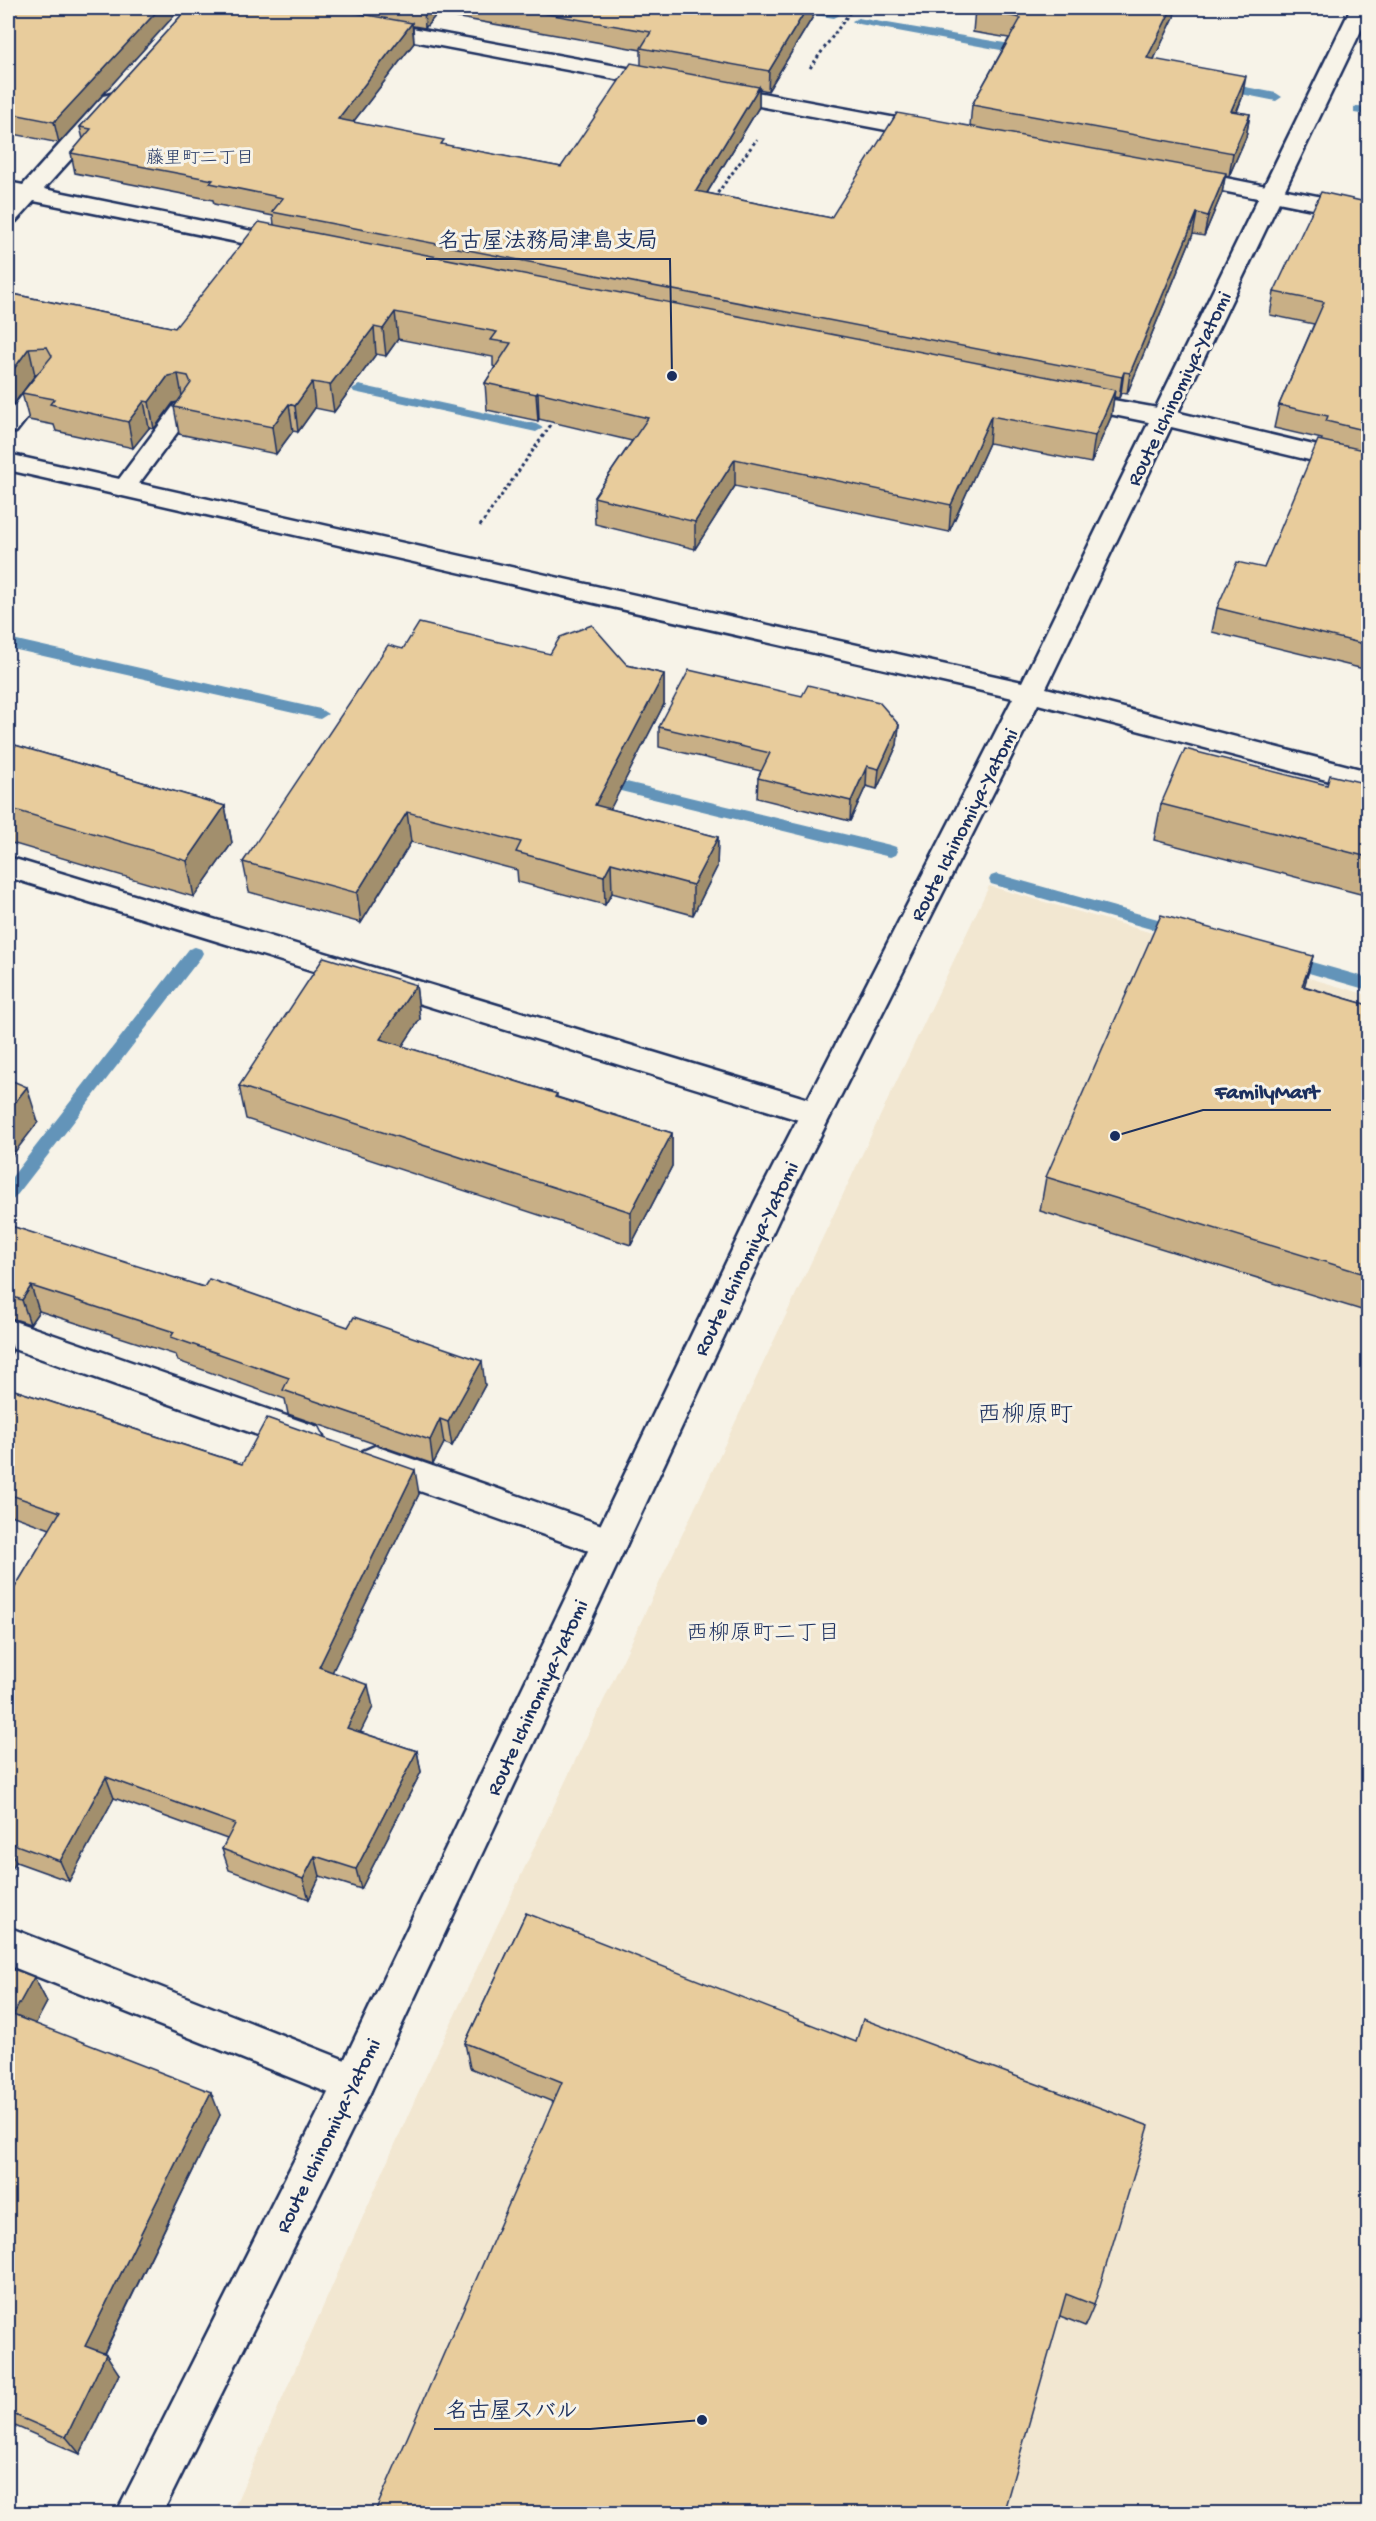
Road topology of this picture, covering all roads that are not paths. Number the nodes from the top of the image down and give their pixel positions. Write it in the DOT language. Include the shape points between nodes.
graph roads {
  1 [pos="1362,8"];
  2 [pos="351,23"];
  3 [pos="123,87"];
  4 [pos="956,136"];
  5 [pos="1164,173"];
  6 [pos="18,191"];
  7 [pos="1273,193"];
  8 [pos="1368,213"];
  9 [pos="8,216"];
  10 [pos="317,251"];
  11 [pos="45,381"];
  12 [pos="1047,395"];
  13 [pos="183,409"];
  14 [pos="1163,417"];
  15 [pos="8,427"];
  16 [pos="8,462"];
  17 [pos="1368,466"];
  18 [pos="124,488"];
  19 [pos="1030,693"];
  20 [pos="1368,781"];
  21 [pos="8,867"];
  22 [pos="814,1113"];
  23 [pos="8,1333"];
  24 [pos="609,1543"];
  25 [pos="8,1946"];
  26 [pos="354,2084"];
  27 [pos="138,2514"];
  1 -- 7 [label="street, Route Ichinomiya-Yatomi"];
  2 -- 4 [label="street"];
  3 -- 6 [label="street"];
  5 -- 7 [label="street"];
  6 -- 9 [label="street"];
  6 -- 10 [label="street"];
  7 -- 8 [label="street"];
  7 -- 14 [label="street, Route Ichinomiya-Yatomi"];
  11 -- 15 [label="lane"];
  12 -- 14 [label="street"];
  13 -- 18 [label="lane"];
  14 -- 17 [label="street"];
  14 -- 19 [label="street, Route Ichinomiya-Yatomi"];
  16 -- 18 [label="street"];
  18 -- 19 [label="street"];
  19 -- 20 [label="street"];
  19 -- 22 [label="street, Route Ichinomiya-Yatomi"];
  21 -- 22 [label="street"];
  22 -- 24 [label="street, Route Ichinomiya-Yatomi"];
  23 -- 24 [label="street"];
  24 -- 26 [label="street, Route Ichinomiya-Yatomi"];
  25 -- 26 [label="street"];
  26 -- 27 [label="street, Route Ichinomiya-Yatomi"];
}
